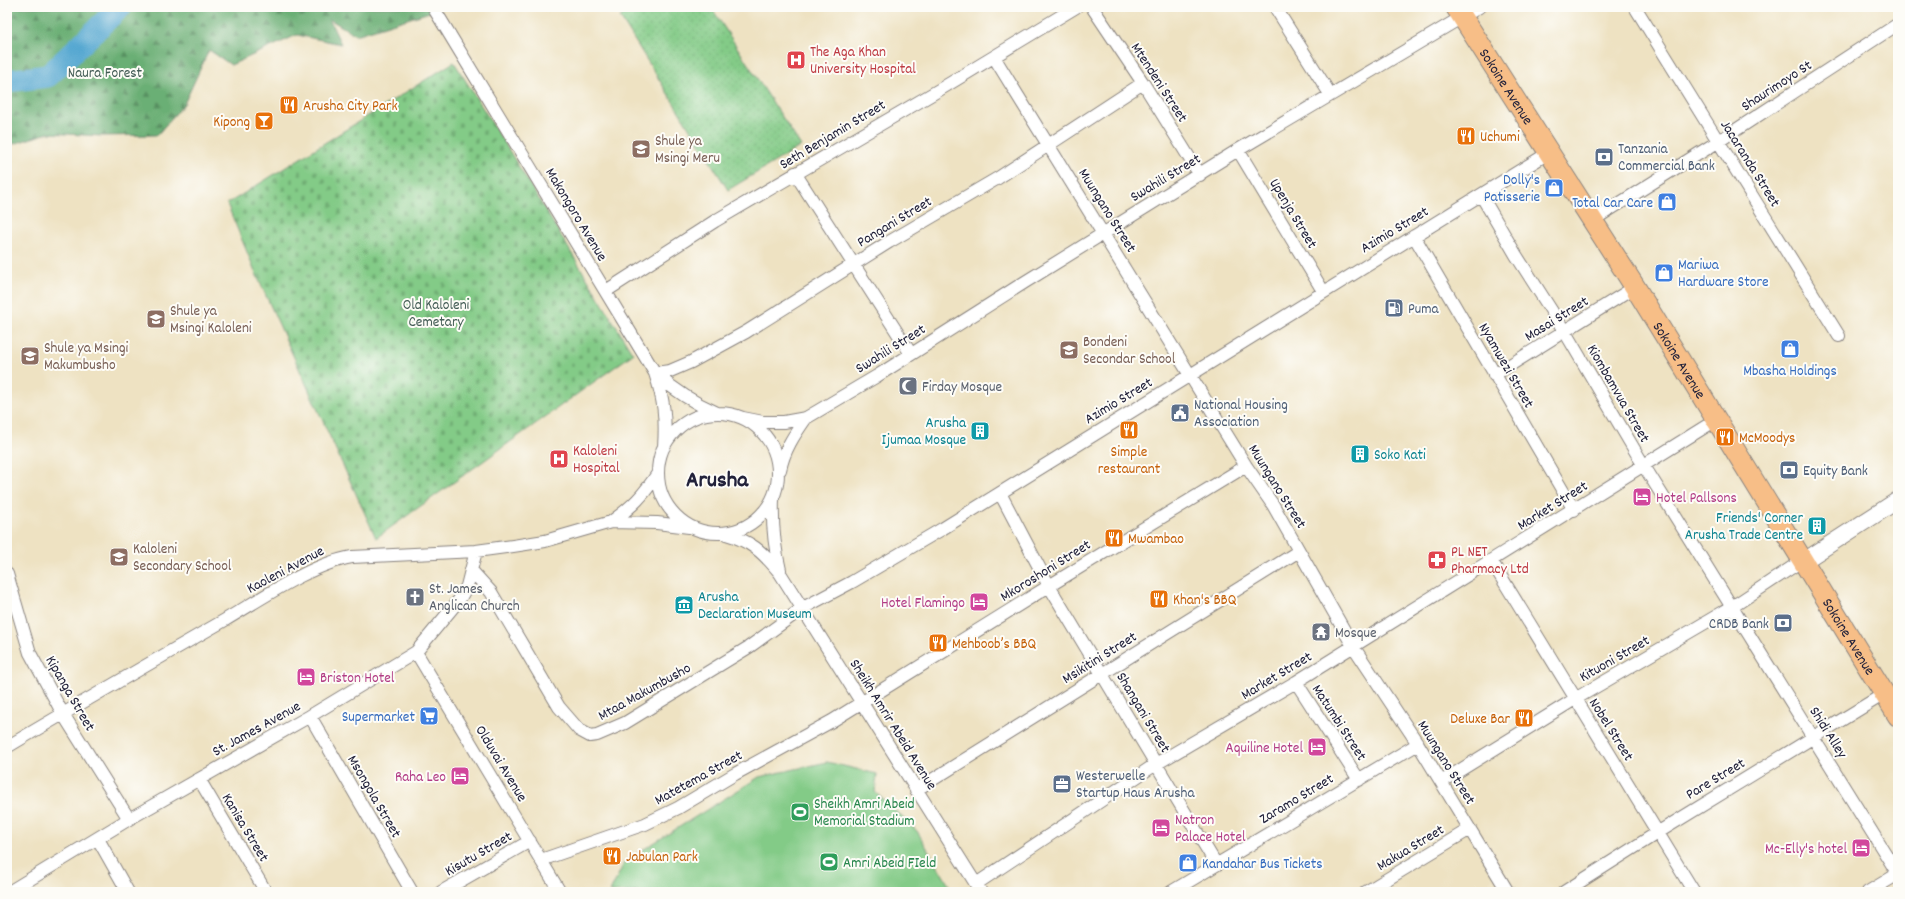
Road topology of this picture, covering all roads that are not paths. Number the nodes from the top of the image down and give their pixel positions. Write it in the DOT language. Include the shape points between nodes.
graph roads {
  1 [pos="433,7"];
  2 [pos="1076,7"];
  3 [pos="1092,7"];
  4 [pos="1275,7"];
  5 [pos="1479,7"];
  6 [pos="1635,7"];
  7 [pos="1459,13"];
  8 [pos="1895,26"];
  9 [pos="994,57"];
  10 [pos="1143,83"];
  11 [pos="1330,94"];
  12 [pos="1719,141"];
  13 [pos="1047,145"];
  14 [pos="1238,150"];
  15 [pos="1550,152"];
  16 [pos="795,174"];
  17 [pos="1200,175"];
  18 [pos="1481,195"];
  19 [pos="1593,220"];
  20 [pos="1103,233"];
  21 [pos="1414,236"];
  22 [pos="854,264"];
  23 [pos="1635,287"];
  24 [pos="606,291"];
  25 [pos="1323,292"];
  26 [pos="1565,332"];
  27 [pos="1839,336"];
  28 [pos="911,354"];
  29 [pos="655,373"];
  30 [pos="1494,375"];
  31 [pos="1191,376"];
  32 [pos="716,412"];
  33 [pos="743,418"];
  34 [pos="806,418"];
  35 [pos="1716,420"];
  36 [pos="664,447"];
  37 [pos="1246,466"];
  38 [pos="1644,466"];
  39 [pos="658,473"];
  40 [pos="778,481"];
  41 [pos="1000,492"];
  42 [pos="774,497"];
  43 [pos="1898,500"];
  44 [pos="1574,510"];
  45 [pos="611,522"];
  46 [pos="689,527"];
  47 [pos="723,533"];
  48 [pos="476,551"];
  49 [pos="1299,551"];
  50 [pos="1803,560"];
  51 [pos="1492,562"];
  52 [pos="471,570"];
  53 [pos="780,573"];
  54 [pos="7,574"];
  55 [pos="1049,586"];
  56 [pos="1732,606"];
  57 [pos="803,608"];
  58 [pos="1353,646"];
  59 [pos="416,652"];
  60 [pos="1102,673"];
  61 [pos="1296,682"];
  62 [pos="1884,694"];
  63 [pos="1575,699"];
  64 [pos="861,702"];
  65 [pos="63,714"];
  66 [pos="310,716"];
  67 [pos="1898,716"];
  68 [pos="1814,737"];
  69 [pos="1418,744"];
  70 [pos="7,747"];
  71 [pos="1156,764"];
  72 [pos="199,779"];
  73 [pos="1359,780"];
  74 [pos="1441,782"];
  75 [pos="916,790"];
  76 [pos="129,819"];
  77 [pos="1470,830"];
  78 [pos="1657,833"];
  79 [pos="98,839"];
  80 [pos="530,841"];
  81 [pos="541,860"];
  82 [pos="1216,864"];
  83 [pos="1898,874"];
  84 [pos="979,888"];
  85 [pos="9,892"];
  86 [pos="128,892"];
  87 [pos="266,892"];
  88 [pos="412,892"];
  89 [pos="441,892"];
  90 [pos="560,892"];
  91 [pos="1171,892"];
  92 [pos="1366,892"];
  93 [pos="1508,892"];
  94 [pos="1564,892"];
  95 [pos="1694,892"];
  96 [pos="1868,892"];
  1 -- 24 [label="street, Makongoro Avenue"];
  2 -- 9 [label="street, Seth Benjamin Street"];
  3 -- 10 [label="street, Mtendeni Street"];
  4 -- 11 [label="street"];
  5 -- 7 [label="street, Swahili Street"];
  6 -- 12 [label="street, Jacaranda Street"];
  7 -- 11 [label="street, Swahili Street"];
  7 -- 15 [label="main road, Sokoine Avenue"];
  8 -- 12 [label="street, Shaurimoyo St"];
  9 -- 13 [label="street, Muungano Street"];
  9 -- 16 [label="street, Seth Benjamin Street"];
  10 -- 13 [label="street, Pangani Street"];
  10 -- 17 [label="street, Mtendeni Street"];
  11 -- 14 [label="street, Swahili Street"];
  12 -- 19 [label="street, Shaurimoyo St"];
  12 -- 27 [label="street, Jacaranda Street"];
  13 -- 20 [label="street, Muungano Street"];
  13 -- 22 [label="street, Pangani Street" via="998,178"];
  14 -- 17 [label="street, Swahili Street"];
  14 -- 25 [label="street, Upenja Street"];
  15 -- 18 [label="street, Azimio Street"];
  15 -- 19 [label="main road, Sokoine Avenue"];
  16 -- 22 [label="street"];
  16 -- 24 [label="street, Seth Benjamin Street" via="715,221"];
  17 -- 20 [label="street, Swahili Street"];
  18 -- 21 [label="street, Azimio Street"];
  18 -- 26 [label="street, Kiombamvua Street"];
  19 -- 23 [label="main road, Sokoine Avenue"];
  20 -- 28 [label="street, Swahili Street"];
  20 -- 31 [label="street, Muungano Street"];
  21 -- 25 [label="street, Azimio Street"];
  21 -- 30 [label="street, Nyamwezi Street"];
  22 -- 28 [label="street"];
  22 -- 29 [label="street, Pangani Street" via="729,342 670,371"];
  23 -- 26 [label="street, Masai Street"];
  23 -- 35 [label="main road, Sokoine Avenue"];
  24 -- 29 [label="street, Makongoro Avenue"];
  25 -- 31 [label="street, Azimio Street"];
  26 -- 30 [label="street, Masai Street"];
  26 -- 38 [label="street, Kiombamvua Street"];
  28 -- 34 [label="street, Swahili Street"];
  29 -- 32 [label="street" via="688,399"];
  29 -- 36 [label="street, Makongoro Avenue" via="663,396"];
  30 -- 44 [label="street, Nyamwezi Street"];
  31 -- 37 [label="street, Muungano Street"];
  31 -- 41 [label="street, Azimio Street"];
  32 -- 33 [label="street"];
  32 -- 36 [label="street" via="700,415 685,422 672,433"];
  33 -- 34 [label="street, Swahili Street" via="763,422"];
  33 -- 40 [label="street" via="759,429 771,444 777,462"];
  34 -- 40 [label="street, Swahili Street" via="791,438 782,459"];
  35 -- 38 [label="street, Market Street"];
  35 -- 50 [label="main road, Sokoine Avenue"];
  36 -- 39 [label="street" via="659,459"];
  37 -- 49 [label="street, Muungano Street"];
  37 -- 55 [label="street, Mkoroshoni Street"];
  38 -- 44 [label="street, Market Street"];
  38 -- 56 [label="street, Kiombamvua Street"];
  39 -- 45 [label="street, Kaoleni Avenue" via="645,493"];
  39 -- 46 [label="street" via="661,492 670,509"];
  40 -- 42 [label="street"];
  41 -- 55 [label="street, Shangani Street"];
  41 -- 57 [label="street, Azimio Street" via="852,582"];
  42 -- 47 [label="street" via="765,511 753,522 739,530"];
  42 -- 53 [label="street" via="774,547"];
  43 -- 50 [label="street"];
  44 -- 51 [label="street, Market Street"];
  45 -- 46 [label="street, Kaoleni Avenue"];
  45 -- 48 [label="street, Kaoleni Avenue" via="545,541"];
  46 -- 47 [label="street" via="702,532"];
  47 -- 53 [label="street" via="740,538 762,552"];
  48 -- 52 [label="street, St. James Avenue"];
  48 -- 65 [label="street, Kaoleni Avenue" via="338,559 321,566"];
  49 -- 58 [label="street, Muungano Street"];
  49 -- 60 [label="street, Msikitini Street"];
  50 -- 56 [label="street, Kituoni Street"];
  50 -- 62 [label="main road, Sokoine Avenue"];
  51 -- 58 [label="street, Market Street"];
  51 -- 63 [label="street, Nobel Street"];
  52 -- 57 [label="street, Mtaa Makumbusho" via="491,592 559,707 579,730 590,736 625,723 670,697 749,647"];
  52 -- 59 [label="street, St. James Avenue" via="467,586 459,600"];
  53 -- 57 [label="street, Sheikh Amrir Abeid Avenue"];
  54 -- 65 [label="street, Kipanga Street" via="30,653"];
  55 -- 60 [label="street, Shangani Street"];
  55 -- 64 [label="street, Mkoroshoni Street"];
  56 -- 63 [label="street, Kituoni Street"];
  56 -- 68 [label="street, Shidi Alley"];
  57 -- 64 [label="street, Sheikh Amrir Abeid Avenue"];
  58 -- 61 [label="street, Market Street"];
  58 -- 69 [label="street, Muungano Street"];
  59 -- 66 [label="street, St. James Avenue"];
  59 -- 80 [label="street, Olduvai Avenue"];
  60 -- 71 [label="street, Shangani Street"];
  60 -- 75 [label="street, Msikitini Street"];
  61 -- 71 [label="street, Market Street"];
  61 -- 73 [label="street, Matumbi Street"];
  62 -- 67 [label="main road, Sokoine Avenue"];
  62 -- 68 [label="street, Pare Street"];
  63 -- 74 [label="street, Kituoni Street"];
  63 -- 78 [label="street, Nobel Street"];
  64 -- 75 [label="street, Sheikh Amrir Abeid Avenue"];
  64 -- 81 [label="street, Matetema Street" via="678,808 644,824"];
  65 -- 70 [label="street, Kaoleni Avenue"];
  65 -- 76 [label="street, Kipanga Street"];
  66 -- 72 [label="street, St. James Avenue"];
  66 -- 88 [label="street, Msongola Street"];
  68 -- 78 [label="street, Pare Street"];
  68 -- 83 [label="street, Shidi Alley"];
  69 -- 73 [label="street, Zaramo Street"];
  69 -- 74 [label="street, Muungano Street"];
  71 -- 82 [label="street, Shangani Street"];
  71 -- 84 [label="street, Market Street"];
  72 -- 76 [label="street, St. James Avenue"];
  72 -- 87 [label="street, Kanisa Street"];
  73 -- 82 [label="street, Zaramo Street"];
  74 -- 77 [label="street, Muungano Street"];
  75 -- 84 [label="street, Sheikh Amrir Abeid Avenue"];
  76 -- 79 [label="street, St. James Avenue"];
  77 -- 92 [label="street, Makua Street"];
  77 -- 93 [label="street, Muungano Street"];
  78 -- 94 [label="street, Pare Street"];
  78 -- 95 [label="street, Nobel Street"];
  79 -- 85 [label="street, St. James Avenue"];
  79 -- 86 [label="street"];
  80 -- 81 [label="street, Olduvai Avenue"];
  80 -- 89 [label="street, Kisutu Street"];
  81 -- 90 [label="street, Olduvai Avenue"];
  82 -- 91 [label="street, Zaramo Street"];
  83 -- 96 [label="street"];
}
